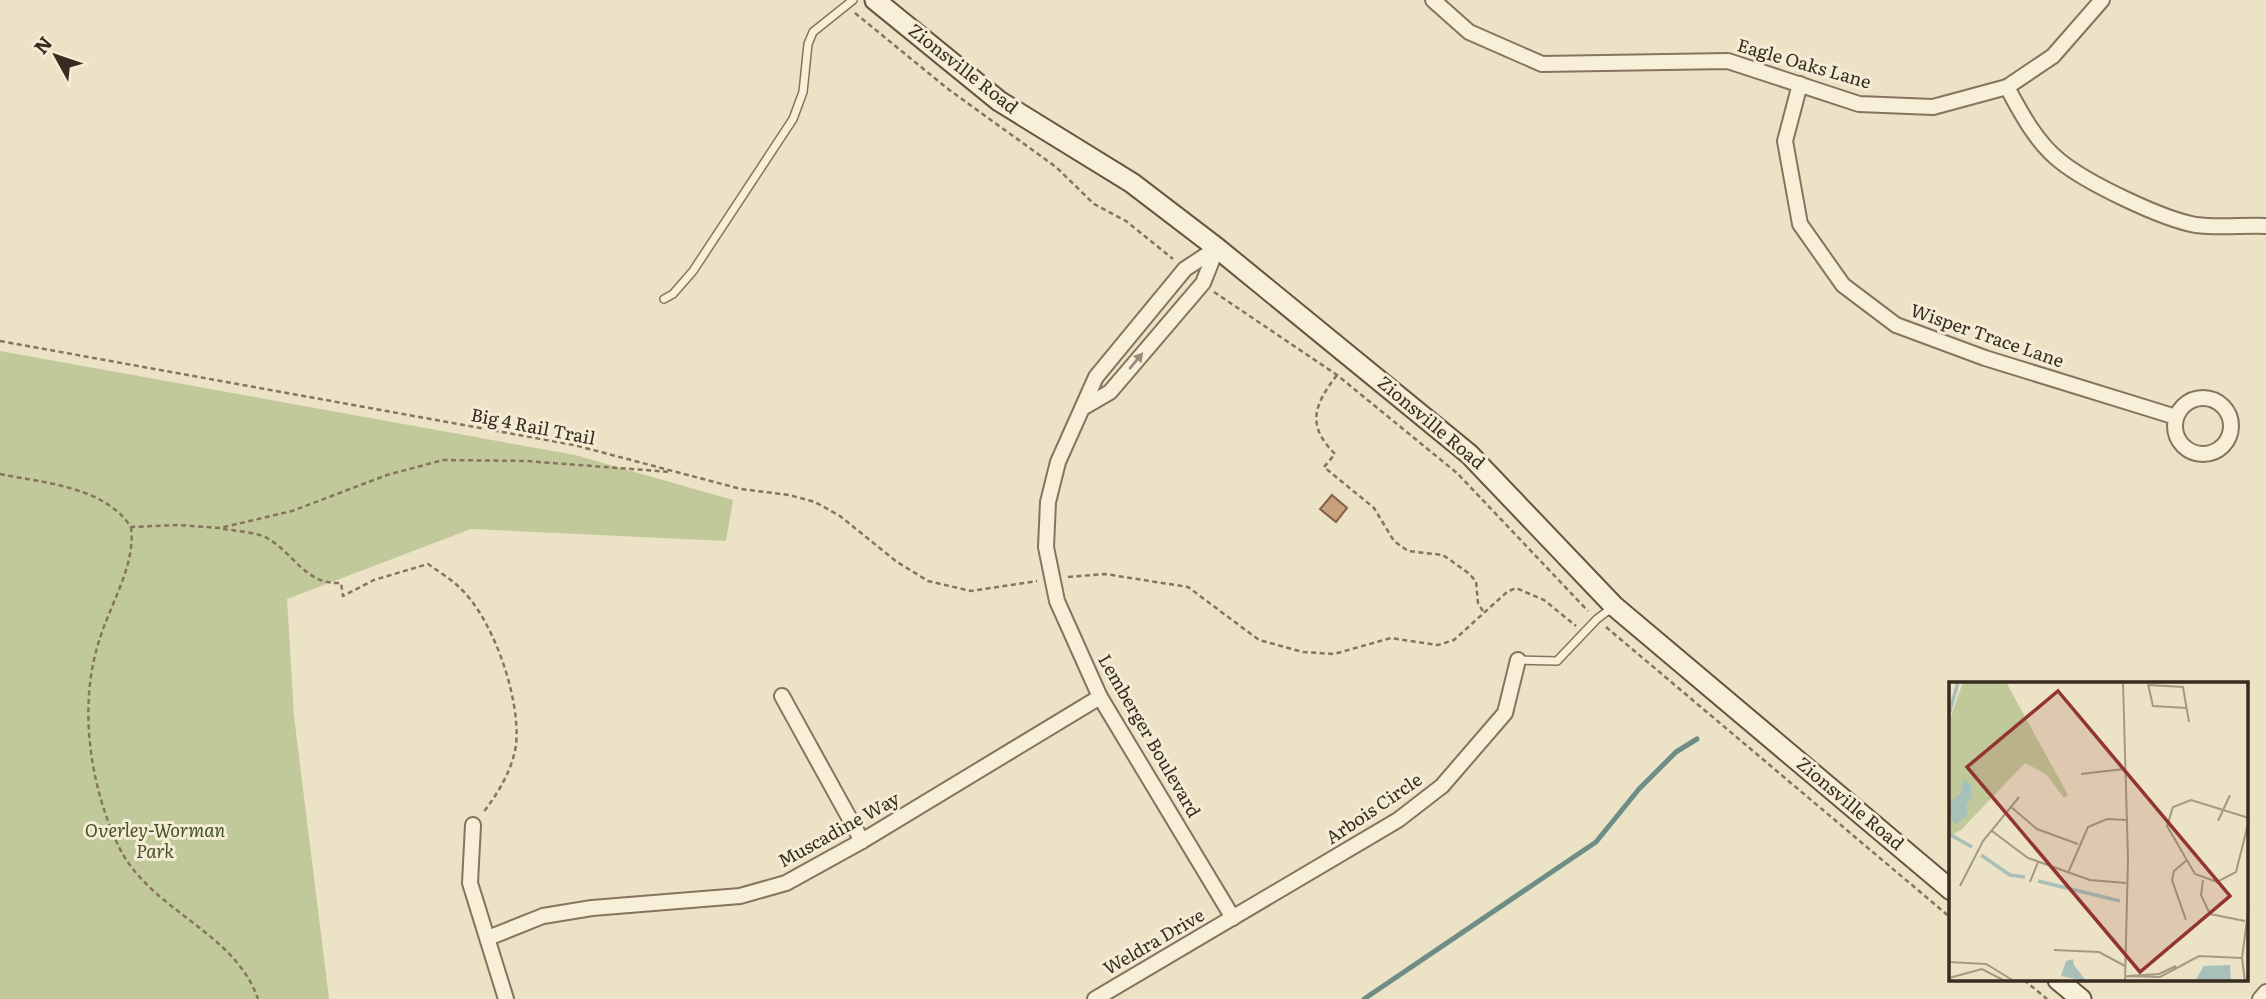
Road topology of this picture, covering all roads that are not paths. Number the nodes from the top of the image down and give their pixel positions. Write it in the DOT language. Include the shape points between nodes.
graph roads {
  1 [pos="875,0"];
  2 [pos="1433,0"];
  3 [pos="2102,0"];
  4 [pos="849,3"];
  5 [pos="1800,84"];
  6 [pos="2007,87"];
  7 [pos="2266,226"];
  8 [pos="1217,248"];
  9 [pos="664,299"];
  10 [pos="1086,406"];
  11 [pos="2176,417"];
  12 [pos="1614,606"];
  13 [pos="1518,660"];
  14 [pos="782,696"];
  15 [pos="1100,697"];
  16 [pos="474,825"];
  17 [pos="862,841"];
  18 [pos="1949,888"];
  19 [pos="1233,918"];
  20 [pos="488,938"];
  21 [pos="2060,982"];
  22 [pos="2266,992"];
  23 [pos="506,999"];
  24 [pos="1095,999"];
  25 [pos="2081,999"];
  26 [pos="2260,999"];
  1 -- 8 [label="main road, Zionsville Road" via="999,101 1132,183"];
  2 -- 5 [label="street, Eagle Oaks Lane" via="1469,32 1542,64 1728,61"];
  3 -- 6 [label="street, Eagle Oaks Lane" via="2053,56"];
  4 -- 9 [label="lane" via="813,32 803,92 793,119 693,271"];
  5 -- 6 [label="street, Eagle Oaks Lane" via="1859,104 1933,107"];
  5 -- 11 [label="street, Wisper Trace Lane" via="1785,141 1800,224 1843,285 1896,325 1985,358"];
  6 -- 7 [label="street" via="2028,126 2059,161 2097,184 2196,225"];
  8 -- 10 [label="street, Lemberger Boulevard" via="1185,269 1096,377"];
  10 -- 8 [label="street, Lemberger Boulevard, one-way" via="1111,392 1203,283"];
  8 -- 12 [label="main road, Zionsville Road" via="1469,454"];
  10 -- 15 [label="street, Lemberger Boulevard" via="1058,462 1048,502 1046,547 1057,601"];
  11 -- 11 [label="street" via="2180,443 2196,453 2222,447 2231,431 2228,413 2214,400 2188,402"];
  12 -- 13 [label="lane" via="1557,661"];
  12 -- 18 [label="main road, Zionsville Road"];
  13 -- 19 [label="street, Arbois Circle" via="1506,713 1442,786 1398,820"];
  14 -- 17 [label="street"];
  15 -- 17 [label="street, Muscadine Way"];
  15 -- 19 [label="street, Lemberger Boulevard"];
  16 -- 20 [label="street" via="470,883"];
  17 -- 20 [label="street, Muscadine Way" via="786,883 740,896 543,916"];
  19 -- 24 [label="street, Weldra Drive"];
  20 -- 23 [label="street"];
  21 -- 25 [label="main road"];
  22 -- 26 [label="street"];
}
